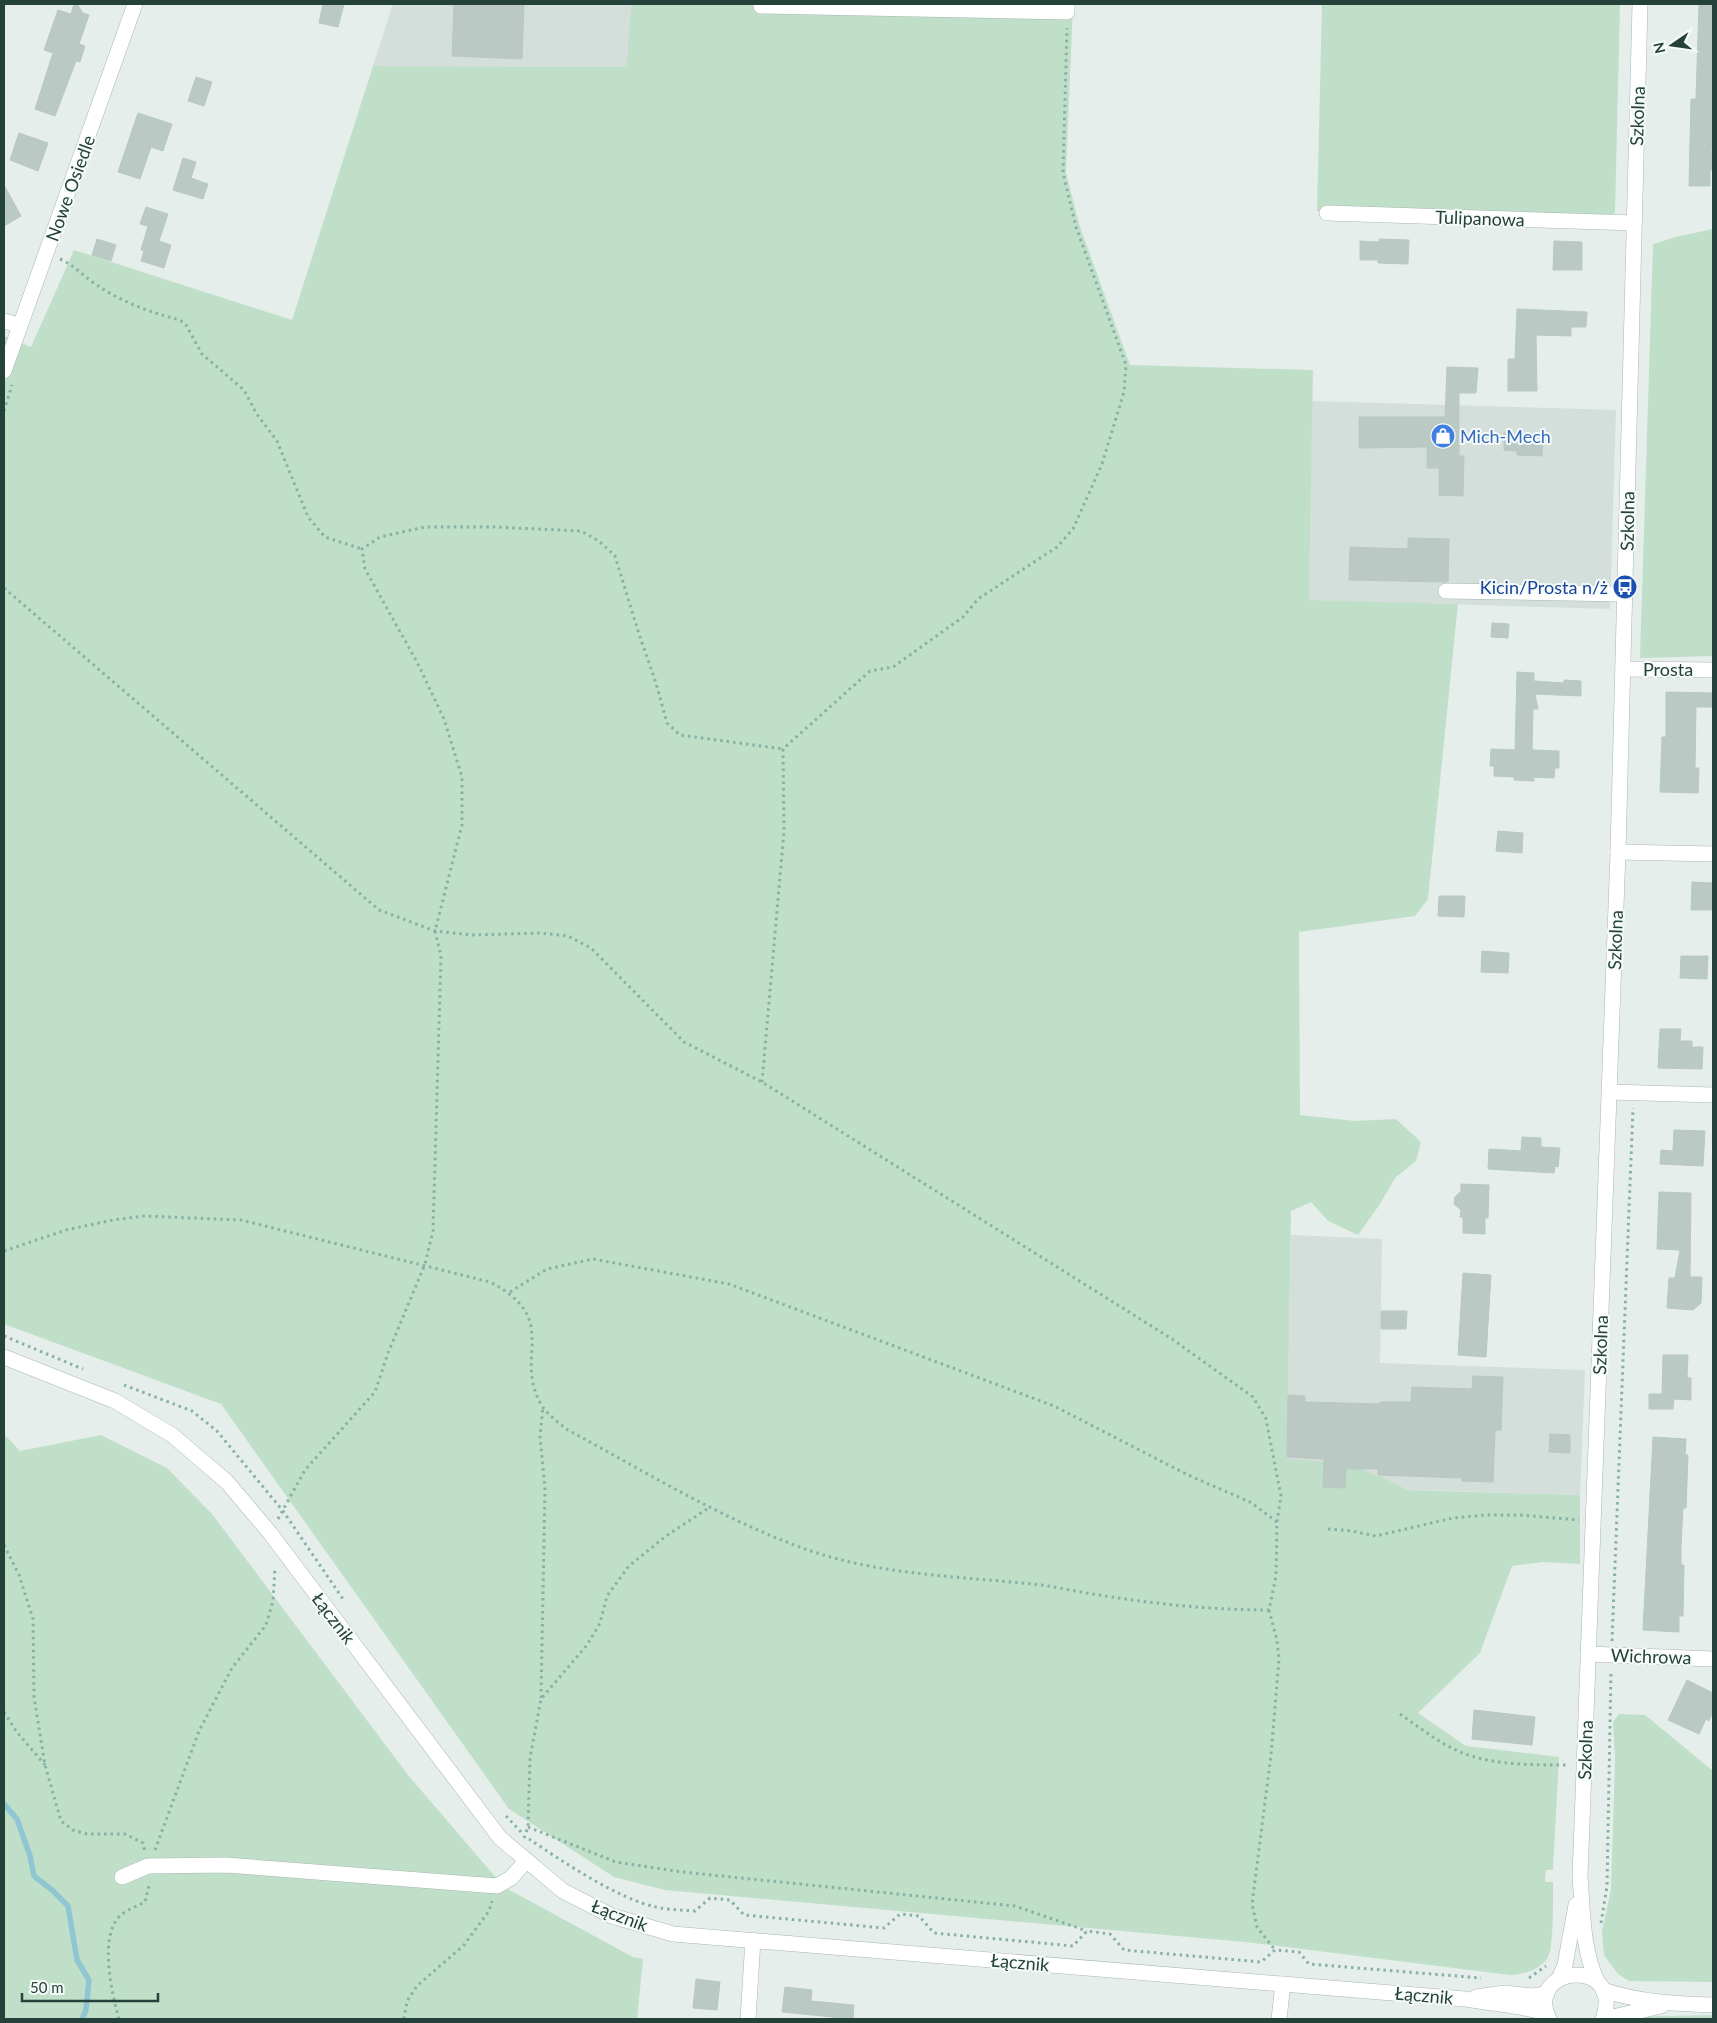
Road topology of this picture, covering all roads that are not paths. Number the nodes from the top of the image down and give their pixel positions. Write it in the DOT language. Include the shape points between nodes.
graph roads {
  1 [pos="134,4"];
  2 [pos="1640,4"];
  3 [pos="761,6"];
  4 [pos="1067,8"];
  5 [pos="1327,213"];
  6 [pos="1634,223"];
  7 [pos="4,321"];
  8 [pos="20,325"];
  9 [pos="4,371"];
  10 [pos="1446,591"];
  11 [pos="1625,594"];
  12 [pos="1623,669"];
  13 [pos="1713,670"];
  14 [pos="1618,852"];
  15 [pos="1713,854"];
  16 [pos="1610,1092"];
  17 [pos="1713,1095"];
  18 [pos="4,1358"];
  19 [pos="1588,1654"];
  20 [pos="1713,1659"];
  21 [pos="526,1861"];
  22 [pos="122,1876"];
  23 [pos="1580,1877"];
  24 [pos="753,1940"];
  25 [pos="1559,1979"];
  26 [pos="1283,1984"];
  27 [pos="1600,1986"];
  28 [pos="1547,1994"];
  29 [pos="1465,1999"];
  30 [pos="1669,2004"];
  31 [pos="1713,2005"];
  32 [pos="1547,2016"];
  33 [pos="748,2019"];
  34 [pos="1279,2019"];
  35 [pos="1603,2019"];
  1 -- 8 [label="street, Nowe Osiedle"];
  2 -- 6 [label="street, Szkolna"];
  3 -- 4 [label="street"];
  5 -- 6 [label="street, Tulipanowa"];
  6 -- 11 [label="street, Szkolna"];
  7 -- 8 [label="street"];
  8 -- 9 [label="street, Nowe Osiedle"];
  10 -- 11 [label="street"];
  11 -- 12 [label="street, Szkolna"];
  12 -- 13 [label="street, Prosta"];
  12 -- 14 [label="street, Szkolna"];
  14 -- 15 [label="street"];
  14 -- 16 [label="street, Szkolna"];
  16 -- 17 [label="street"];
  16 -- 19 [label="street, Szkolna"];
  18 -- 21 [label="street, Łącznik" via="115,1401 172,1435 227,1482 270,1533 500,1838"];
  19 -- 20 [label="street, Wichrowa"];
  19 -- 23 [label="street, Szkolna"];
  21 -- 22 [label="street" via="511,1878 497,1886 226,1865 148,1866"];
  21 -- 24 [label="street, Łącznik" via="563,1891 612,1916 673,1934"];
  23 -- 25 [label="street, Szkolna" via="1565,1965"];
  23 -- 27 [label="street, Szkolna" via="1588,1963"];
  24 -- 26 [label="street, Łącznik"];
  24 -- 33 [label="street"];
  25 -- 27 [label="street" via="1577,1974 1588,1976"];
  25 -- 28 [label="street"];
  26 -- 29 [label="street, Łącznik"];
  26 -- 34 [label="street"];
  27 -- 30 [label="street" via="1621,1996"];
  27 -- 35 [label="street, Szkolna" via="1607,2008"];
  28 -- 29 [label="street, Łącznik" via="1505,1993"];
  28 -- 32 [label="street"];
  29 -- 32 [label="street, Łącznik" via="1530,2008"];
  30 -- 31 [label="street"];
  30 -- 35 [label="street"];
}
